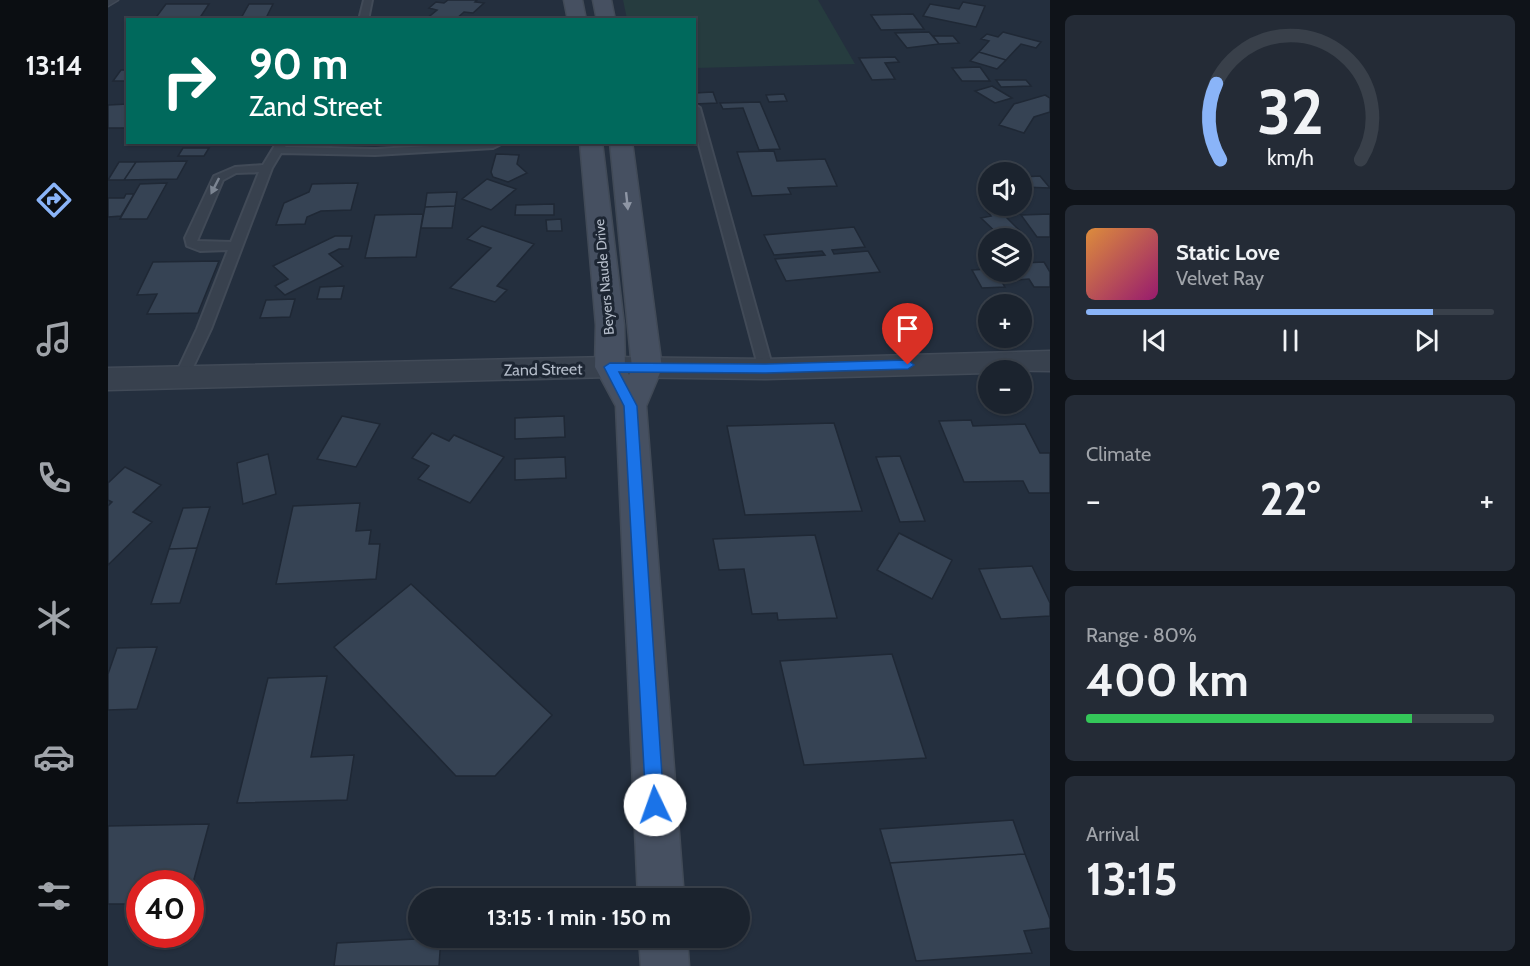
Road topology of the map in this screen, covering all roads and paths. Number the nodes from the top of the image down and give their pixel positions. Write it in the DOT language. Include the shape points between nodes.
graph roads {
  1 [pos="368,0"];
  2 [pos="573,0"];
  3 [pos="602,0"];
  4 [pos="364,18"];
  5 [pos="577,18"];
  6 [pos="606,18"];
  7 [pos="696,112"];
  8 [pos="495,144"];
  9 [pos="591,144"];
  10 [pos="621,144"];
  11 [pos="281,146"];
  12 [pos="266,168"];
  13 [pos="237,246"];
  14 [pos="1050,361"];
  15 [pos="610,367"];
  16 [pos="647,368"];
  17 [pos="766,369"];
  18 [pos="182,378"];
  19 [pos="108,379"];
  20 [pos="631,406"];
  21 [pos="660,888"];
  22 [pos="664,948"];
  23 [pos="665,966"];
  1 -- 4 [label="lane"];
  2 -- 5 [label="street"];
  3 -- 6 [label="street"];
  7 -- 17 [label="lane"];
  8 -- 11 [label="lane" via="375,152"];
  9 -- 15 [label="street, Beyers Naude Drive" via="610,325"];
  10 -- 16 [label="street, Beyers Naude Drive, one-way"];
  11 -- 12 [label="lane"];
  12 -- 13 [label="lane"];
  12 -- 13 [label="lane, one-way" via="239,169 218,178 191,238 191,243 200,247"];
  13 -- 18 [label="lane"];
  14 -- 17 [label="street, Zand Street"];
  15 -- 16 [label="street, Zand Street"];
  15 -- 18 [label="street, Zand Street"];
  15 -- 20 [label="street, Beyers Naude Drive"];
  16 -- 17 [label="street, Zand Street"];
  16 -- 20 [label="street, Beyers Naude Drive"];
  18 -- 19 [label="street, Zand Street"];
  20 -- 21 [label="street, Beyers Naude Drive"];
  22 -- 23 [label="street"];
}
